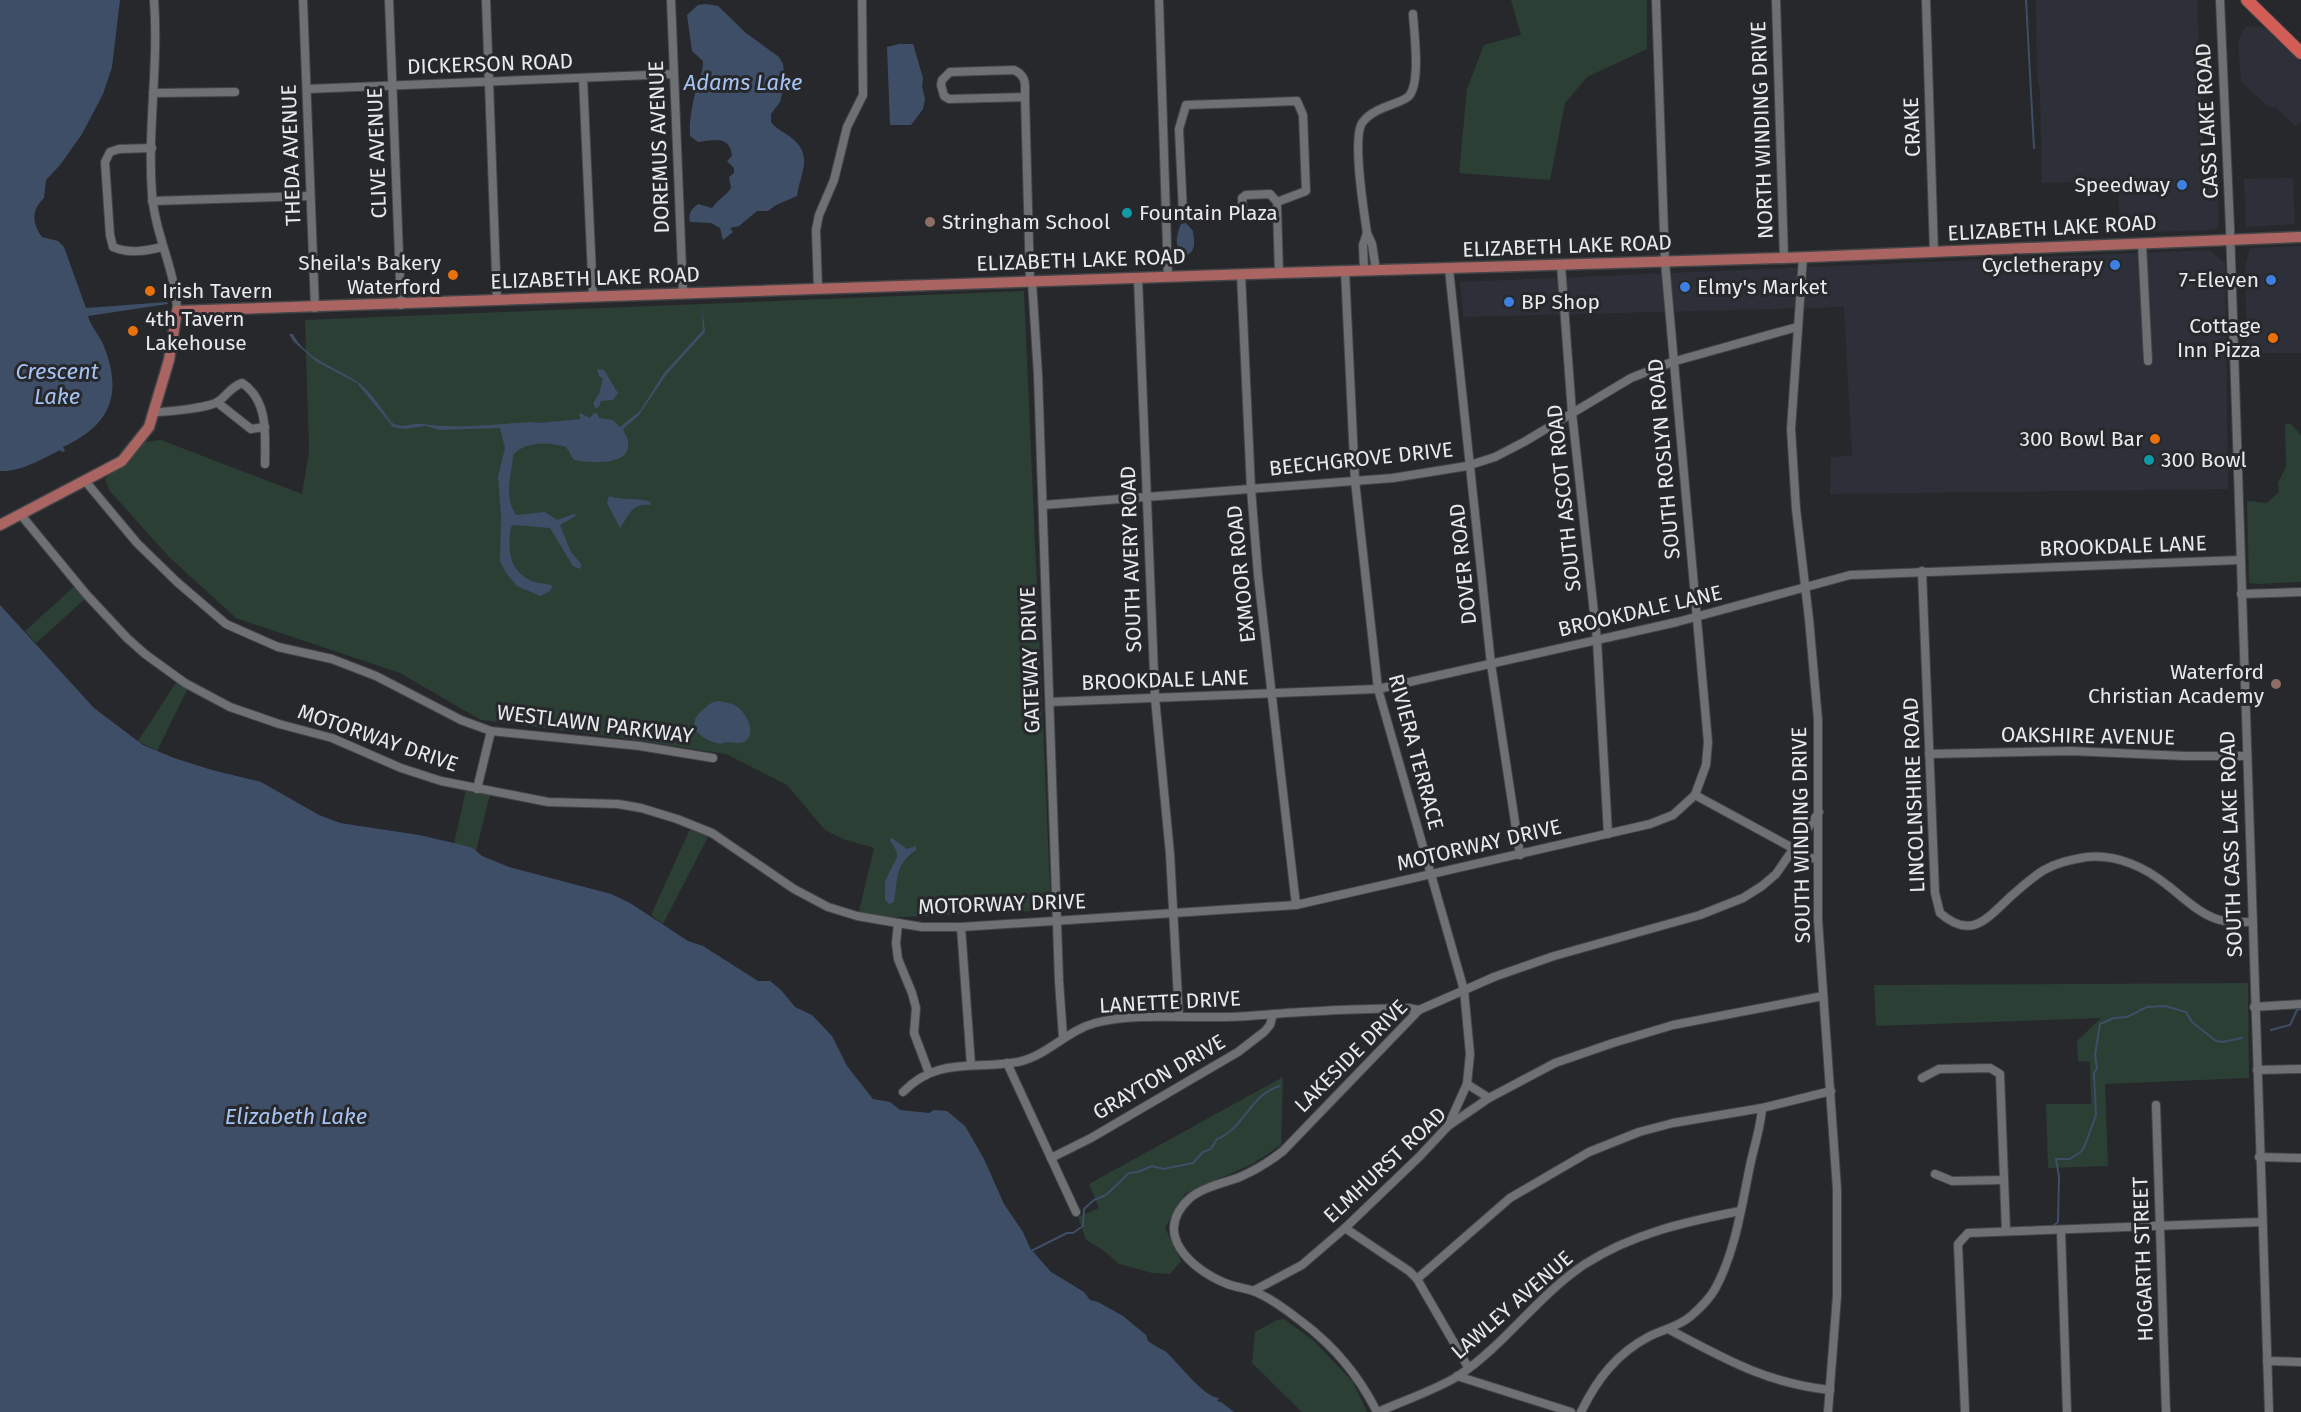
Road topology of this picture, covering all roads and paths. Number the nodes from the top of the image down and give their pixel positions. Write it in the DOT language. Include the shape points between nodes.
graph roads {
  1 [pos="154,0"];
  2 [pos="303,0"];
  3 [pos="389,0"];
  4 [pos="486,0"];
  5 [pos="671,0"];
  6 [pos="862,0"];
  7 [pos="1159,0"];
  8 [pos="1656,0"];
  9 [pos="1776,0"];
  10 [pos="1926,0"];
  11 [pos="2220,0"];
  12 [pos="2247,0"];
  13 [pos="1413,14"];
  14 [pos="2301,53"];
  15 [pos="674,74"];
  16 [pos="583,78"];
  17 [pos="488,81"];
  18 [pos="392,85"];
  19 [pos="307,89"];
  20 [pos="235,92"];
  21 [pos="153,93"];
  22 [pos="1025,97"];
  23 [pos="152,148"];
  24 [pos="310,196"];
  25 [pos="152,201"];
  26 [pos="1183,212"];
  27 [pos="1367,233"];
  28 [pos="2301,237"];
  29 [pos="2230,240"];
  30 [pos="2142,243"];
  31 [pos="162,248"];
  32 [pos="1934,253"];
  33 [pos="1784,258"];
  34 [pos="1803,258"];
  35 [pos="1665,262"];
  36 [pos="1561,265"];
  37 [pos="1449,269"];
  38 [pos="1345,270"];
  39 [pos="1364,270"];
  40 [pos="1376,270"];
  41 [pos="1279,273"];
  42 [pos="1241,274"];
  43 [pos="1168,276"];
  44 [pos="1137,278"];
  45 [pos="1031,281"];
  46 [pos="818,289"];
  47 [pos="683,293"];
  48 [pos="593,297"];
  49 [pos="496,301"];
  50 [pos="401,305"];
  51 [pos="315,308"];
  52 [pos="177,311"];
  53 [pos="1797,327"];
  54 [pos="2148,361"];
  55 [pos="1672,362"];
  56 [pos="218,403"];
  57 [pos="153,412"];
  58 [pos="1572,413"];
  59 [pos="265,427"];
  60 [pos="265,464"];
  61 [pos="1471,465"];
  62 [pos="1355,481"];
  63 [pos="86,482"];
  64 [pos="1251,489"];
  65 [pos="1146,497"];
  66 [pos="1043,505"];
  67 [pos="21,514"];
  68 [pos="0,525"];
  69 [pos="2240,560"];
  70 [pos="1922,571"];
  71 [pos="1805,587"];
  72 [pos="2301,592"];
  73 [pos="2241,594"];
  74 [pos="1696,617"];
  75 [pos="1597,640"];
  76 [pos="1491,664"];
  77 [pos="1378,689"];
  78 [pos="1272,694"];
  79 [pos="1155,698"];
  80 [pos="1050,702"];
  81 [pos="491,730"];
  82 [pos="1929,754"];
  83 [pos="2246,756"];
  84 [pos="713,758"];
  85 [pos="477,789"];
  86 [pos="1695,795"];
  87 [pos="1819,812"];
  88 [pos="1608,834"];
  89 [pos="1795,849"];
  90 [pos="1520,855"];
  91 [pos="1818,859"];
  92 [pos="1431,874"];
  93 [pos="1296,905"];
  94 [pos="1174,912"];
  95 [pos="1057,922"];
  96 [pos="2252,922"];
  97 [pos="898,923"];
  98 [pos="961,927"];
  99 [pos="1464,990"];
  100 [pos="1823,996"];
  101 [pos="2301,1004"];
  102 [pos="2254,1007"];
  103 [pos="1419,1010"];
  104 [pos="1273,1014"];
  105 [pos="1179,1017"];
  106 [pos="1063,1037"];
  107 [pos="1007,1063"];
  108 [pos="971,1065"];
  109 [pos="2301,1069"];
  110 [pos="2257,1070"];
  111 [pos="929,1073"];
  112 [pos="1922,1078"];
  113 [pos="1467,1084"];
  114 [pos="1831,1091"];
  115 [pos="903,1092"];
  116 [pos="1489,1098"];
  117 [pos="2156,1105"];
  118 [pos="1762,1108"];
  119 [pos="1448,1126"];
  120 [pos="2259,1157"];
  121 [pos="1051,1158"];
  122 [pos="2301,1158"];
  123 [pos="1935,1174"];
  124 [pos="2004,1180"];
  125 [pos="1740,1211"];
  126 [pos="1076,1212"];
  127 [pos="2262,1222"];
  128 [pos="2160,1227"];
  129 [pos="1345,1228"];
  130 [pos="2006,1231"];
  131 [pos="2061,1231"];
  132 [pos="1417,1279"];
  133 [pos="1253,1291"];
  134 [pos="1670,1330"];
  135 [pos="2267,1361"];
  136 [pos="2301,1362"];
  137 [pos="1468,1367"];
  138 [pos="1457,1376"];
  139 [pos="1830,1390"];
  140 [pos="1378,1412"];
  141 [pos="1571,1412"];
  142 [pos="1581,1412"];
  143 [pos="1828,1412"];
  144 [pos="1965,1412"];
  145 [pos="2067,1412"];
  146 [pos="2166,1412"];
  147 [pos="2269,1412"];
  1 -- 21 [label="street"];
  2 -- 19 [label="street, THEDA AVENUE"];
  3 -- 18 [label="street, CLIVE AVENUE"];
  4 -- 17 [label="street"];
  5 -- 15 [label="street, DOREMUS AVENUE"];
  6 -- 46 [label="street" via="863,94 847,127 834,180 818,219"];
  7 -- 43 [label="street"];
  8 -- 35 [label="street, SOUTH ROSLYN ROAD"];
  9 -- 33 [label="street, NORTH WINDING DRIVE"];
  10 -- 32 [label="street, CRAKE"];
  11 -- 29 [label="street, CASS LAKE ROAD"];
  12 -- 14 [label="highway"];
  13 -- 27 [label="street" via="1414,86 1409,96 1376,111 1362,123 1359,133"];
  15 -- 16 [label="street, DICKERSON ROAD"];
  15 -- 47 [label="street, DOREMUS AVENUE"];
  16 -- 17 [label="street, DICKERSON ROAD"];
  16 -- 48 [label="street"];
  17 -- 18 [label="street, DICKERSON ROAD"];
  17 -- 49 [label="street"];
  18 -- 19 [label="street, DICKERSON ROAD"];
  18 -- 50 [label="street, CLIVE AVENUE"];
  19 -- 24 [label="street, THEDA AVENUE"];
  20 -- 21 [label="street"];
  21 -- 23 [label="street"];
  22 -- 22 [label="street, GATEWAY DRIVE" via="1025,79 1014,70 950,72 942,80 942,92 949,99"];
  22 -- 45 [label="street, GATEWAY DRIVE"];
  23 -- 25 [label="street"];
  23 -- 31 [label="street" via="118,149 110,152 105,162 110,235 113,247 119,250"];
  24 -- 25 [label="street"];
  24 -- 51 [label="street, THEDA AVENUE"];
  25 -- 31 [label="street"];
  26 -- 41 [label="street" via="1179,129 1186,105 1296,101 1304,115 1306,190 1277,206"];
  27 -- 39 [label="street" via="1363,245"];
  27 -- 40 [label="street"];
  28 -- 29 [label="main road, ELIZABETH LAKE ROAD"];
  29 -- 30 [label="main road, ELIZABETH LAKE ROAD"];
  29 -- 69 [label="street, SOUTH CASS LAKE ROAD"];
  30 -- 32 [label="main road, ELIZABETH LAKE ROAD"];
  30 -- 54 [label="street"];
  31 -- 52 [label="street" via="173,280"];
  32 -- 34 [label="main road, ELIZABETH LAKE ROAD"];
  33 -- 34 [label="main road, ELIZABETH LAKE ROAD"];
  33 -- 35 [label="main road, ELIZABETH LAKE ROAD"];
  34 -- 53 [label="street, SOUTH WINDING DRIVE"];
  35 -- 36 [label="main road, ELIZABETH LAKE ROAD"];
  35 -- 55 [label="street, SOUTH ROSLYN ROAD"];
  36 -- 37 [label="main road, ELIZABETH LAKE ROAD"];
  36 -- 58 [label="street, SOUTH ASCOT ROAD"];
  37 -- 40 [label="main road, ELIZABETH LAKE ROAD"];
  37 -- 61 [label="street, DOVER ROAD"];
  38 -- 39 [label="main road, ELIZABETH LAKE ROAD"];
  38 -- 41 [label="main road, ELIZABETH LAKE ROAD"];
  38 -- 62 [label="street, RIVIERA TERRACE"];
  39 -- 40 [label="main road, ELIZABETH LAKE ROAD"];
  41 -- 42 [label="main road, ELIZABETH LAKE ROAD"];
  42 -- 43 [label="main road, ELIZABETH LAKE ROAD"];
  42 -- 64 [label="street, EXMOOR ROAD"];
  43 -- 44 [label="main road, ELIZABETH LAKE ROAD"];
  44 -- 45 [label="main road, ELIZABETH LAKE ROAD"];
  44 -- 65 [label="street, SOUTH AVERY ROAD"];
  45 -- 46 [label="main road, ELIZABETH LAKE ROAD"];
  45 -- 66 [label="street, GATEWAY DRIVE"];
  46 -- 47 [label="main road, ELIZABETH LAKE ROAD"];
  47 -- 48 [label="main road, ELIZABETH LAKE ROAD"];
  48 -- 49 [label="main road, ELIZABETH LAKE ROAD"];
  49 -- 50 [label="main road, ELIZABETH LAKE ROAD"];
  50 -- 51 [label="main road, ELIZABETH LAKE ROAD"];
  51 -- 52 [label="main road, ELIZABETH LAKE ROAD"];
  52 -- 57 [label="main road" via="169,360"];
  53 -- 55 [label="street, BEECHGROVE DRIVE"];
  53 -- 71 [label="street, SOUTH WINDING DRIVE" via="1791,429"];
  55 -- 58 [label="street, BEECHGROVE DRIVE" via="1631,378"];
  55 -- 74 [label="street, SOUTH ROSLYN ROAD"];
  56 -- 57 [label="street"];
  56 -- 59 [label="street" via="251,429"];
  56 -- 59 [label="street" via="242,383 252,389"];
  57 -- 63 [label="main road" via="149,427 122,461"];
  58 -- 61 [label="street, BEECHGROVE DRIVE" via="1495,457"];
  58 -- 75 [label="street, SOUTH ASCOT ROAD"];
  59 -- 60 [label="street"];
  61 -- 62 [label="street, BEECHGROVE DRIVE"];
  61 -- 76 [label="street, DOVER ROAD"];
  62 -- 64 [label="street, BEECHGROVE DRIVE"];
  62 -- 77 [label="street, RIVIERA TERRACE"];
  63 -- 67 [label="main road"];
  63 -- 81 [label="street, WESTLAWN PARKWAY" via="160,566 226,624 278,647 332,659 376,676 461,720"];
  64 -- 65 [label="street, BEECHGROVE DRIVE"];
  64 -- 78 [label="street, EXMOOR ROAD"];
  65 -- 66 [label="street, BEECHGROVE DRIVE"];
  65 -- 79 [label="street, SOUTH AVERY ROAD"];
  66 -- 80 [label="street, GATEWAY DRIVE"];
  67 -- 68 [label="main road"];
  67 -- 85 [label="street, MOTORWAY DRIVE" via="127,638 185,683 230,707 332,738 441,782"];
  69 -- 70 [label="street, BROOKDALE LANE"];
  69 -- 73 [label="street, SOUTH CASS LAKE ROAD"];
  70 -- 71 [label="street, BROOKDALE LANE" via="1850,575"];
  70 -- 82 [label="street, LINCOLNSHIRE ROAD"];
  71 -- 74 [label="street, BROOKDALE LANE"];
  71 -- 87 [label="street, SOUTH WINDING DRIVE" via="1818,720"];
  72 -- 73 [label="street"];
  73 -- 83 [label="street, SOUTH CASS LAKE ROAD"];
  74 -- 75 [label="street, BROOKDALE LANE"];
  74 -- 86 [label="street, SOUTH ROSLYN ROAD" via="1708,742 1706,765"];
  75 -- 76 [label="street, BROOKDALE LANE"];
  75 -- 88 [label="street, SOUTH ASCOT ROAD"];
  76 -- 77 [label="street, BROOKDALE LANE"];
  76 -- 90 [label="street, DOVER ROAD"];
  77 -- 78 [label="street, BROOKDALE LANE"];
  77 -- 92 [label="street, RIVIERA TERRACE"];
  78 -- 79 [label="street, BROOKDALE LANE"];
  78 -- 93 [label="street, EXMOOR ROAD"];
  79 -- 80 [label="street, BROOKDALE LANE"];
  79 -- 94 [label="street, SOUTH AVERY ROAD"];
  80 -- 95 [label="street, GATEWAY DRIVE"];
  81 -- 84 [label="street, WESTLAWN PARKWAY"];
  81 -- 85 [label="street"];
  82 -- 83 [label="street, OAKSHIRE AVENUE" via="2071,751"];
  82 -- 96 [label="street, LINCOLNSHIRE ROAD" via="1936,900 1940,913 1956,924 1967,927 1983,922 2045,869 2088,857 2131,863 2211,916"];
  83 -- 96 [label="street, SOUTH CASS LAKE ROAD"];
  85 -- 97 [label="street, MOTORWAY DRIVE" via="548,802 618,804 668,816 712,833 815,901 857,916"];
  86 -- 88 [label="street, MOTORWAY DRIVE" via="1673,815"];
  86 -- 89 [label="street"];
  87 -- 89 [label="street, LAKESIDE DRIVE"];
  87 -- 91 [label="street, SOUTH WINDING DRIVE"];
  88 -- 90 [label="street, MOTORWAY DRIVE"];
  89 -- 91 [label="street"];
  89 -- 99 [label="street, LAKESIDE DRIVE" via="1776,874 1743,898 1700,915 1554,956"];
  90 -- 92 [label="street, MOTORWAY DRIVE"];
  91 -- 100 [label="street, SOUTH WINDING DRIVE"];
  92 -- 93 [label="street, MOTORWAY DRIVE"];
  92 -- 99 [label="street, RIVIERA TERRACE"];
  93 -- 94 [label="street, MOTORWAY DRIVE"];
  94 -- 95 [label="street, MOTORWAY DRIVE"];
  94 -- 105 [label="street, SOUTH AVERY ROAD"];
  95 -- 98 [label="street, MOTORWAY DRIVE"];
  95 -- 106 [label="street, GATEWAY DRIVE"];
  96 -- 102 [label="street, SOUTH CASS LAKE ROAD"];
  97 -- 98 [label="street, MOTORWAY DRIVE"];
  97 -- 111 [label="street" via="898,959 912,993 916,1008 914,1033"];
  98 -- 108 [label="street"];
  99 -- 103 [label="street, LAKESIDE DRIVE"];
  99 -- 113 [label="street, RIVIERA TERRACE" via="1470,1054"];
  100 -- 114 [label="street, SOUTH WINDING DRIVE"];
  100 -- 116 [label="street, ELMHURST ROAD" via="1673,1025 1613,1043 1555,1063"];
  101 -- 102 [label="street"];
  102 -- 110 [label="street, SOUTH CASS LAKE ROAD"];
  103 -- 104 [label="street, LANETTE DRIVE"];
  103 -- 133 [label="street, LAKESIDE DRIVE" via="1283,1151 1266,1164 1197,1193 1181,1209 1174,1230 1180,1250 1199,1269"];
  104 -- 105 [label="street, LANETTE DRIVE"];
  104 -- 121 [label="street, GRAYTON DRIVE" via="1264,1032 1238,1052"];
  105 -- 106 [label="street, LANETTE DRIVE" via="1093,1023"];
  106 -- 107 [label="street, LANETTE DRIVE" via="1037,1055"];
  107 -- 108 [label="street, LANETTE DRIVE"];
  107 -- 121 [label="street"];
  108 -- 111 [label="street, LANETTE DRIVE"];
  109 -- 110 [label="street"];
  110 -- 120 [label="street, SOUTH CASS LAKE ROAD"];
  111 -- 115 [label="street, LANETTE DRIVE" via="917,1078"];
  112 -- 124 [label="street" via="1939,1069 1990,1068 2000,1074"];
  113 -- 116 [label="street"];
  113 -- 119 [label="street, RIVIERA TERRACE"];
  114 -- 118 [label="street"];
  114 -- 139 [label="street, SOUTH WINDING DRIVE" via="1837,1296"];
  116 -- 119 [label="street, ELMHURST ROAD"];
  117 -- 128 [label="street, HOGARTH STREET"];
  118 -- 125 [label="street"];
  118 -- 132 [label="street" via="1673,1123 1589,1152 1510,1198"];
  119 -- 129 [label="street, ELMHURST ROAD"];
  120 -- 122 [label="street"];
  120 -- 127 [label="street, SOUTH CASS LAKE ROAD"];
  121 -- 126 [label="street"];
  123 -- 124 [label="street" via="1952,1181"];
  124 -- 130 [label="street"];
  125 -- 134 [label="street" via="1727,1262 1714,1291 1691,1316"];
  125 -- 137 [label="street, LAWLEY AVENUE" via="1642,1235 1586,1264 1556,1285"];
  127 -- 128 [label="street"];
  127 -- 135 [label="street, SOUTH CASS LAKE ROAD"];
  128 -- 131 [label="street"];
  128 -- 146 [label="street, HOGARTH STREET"];
  129 -- 132 [label="street"];
  129 -- 133 [label="street, ELMHURST ROAD" via="1302,1265"];
  130 -- 131 [label="street"];
  130 -- 144 [label="street" via="1968,1233 1958,1244"];
  131 -- 145 [label="street"];
  132 -- 137 [label="street"];
  133 -- 140 [label="street, LAKESIDE DRIVE" via="1303,1323 1343,1359"];
  134 -- 139 [label="street" via="1768,1378"];
  134 -- 142 [label="street" via="1631,1347 1615,1361 1593,1388"];
  135 -- 136 [label="street"];
  135 -- 147 [label="street, SOUTH CASS LAKE ROAD"];
  137 -- 138 [label="street, LAWLEY AVENUE"];
  138 -- 140 [label="street, LAWLEY AVENUE"];
  138 -- 141 [label="street"];
  139 -- 143 [label="street, SOUTH WINDING DRIVE"];
}
